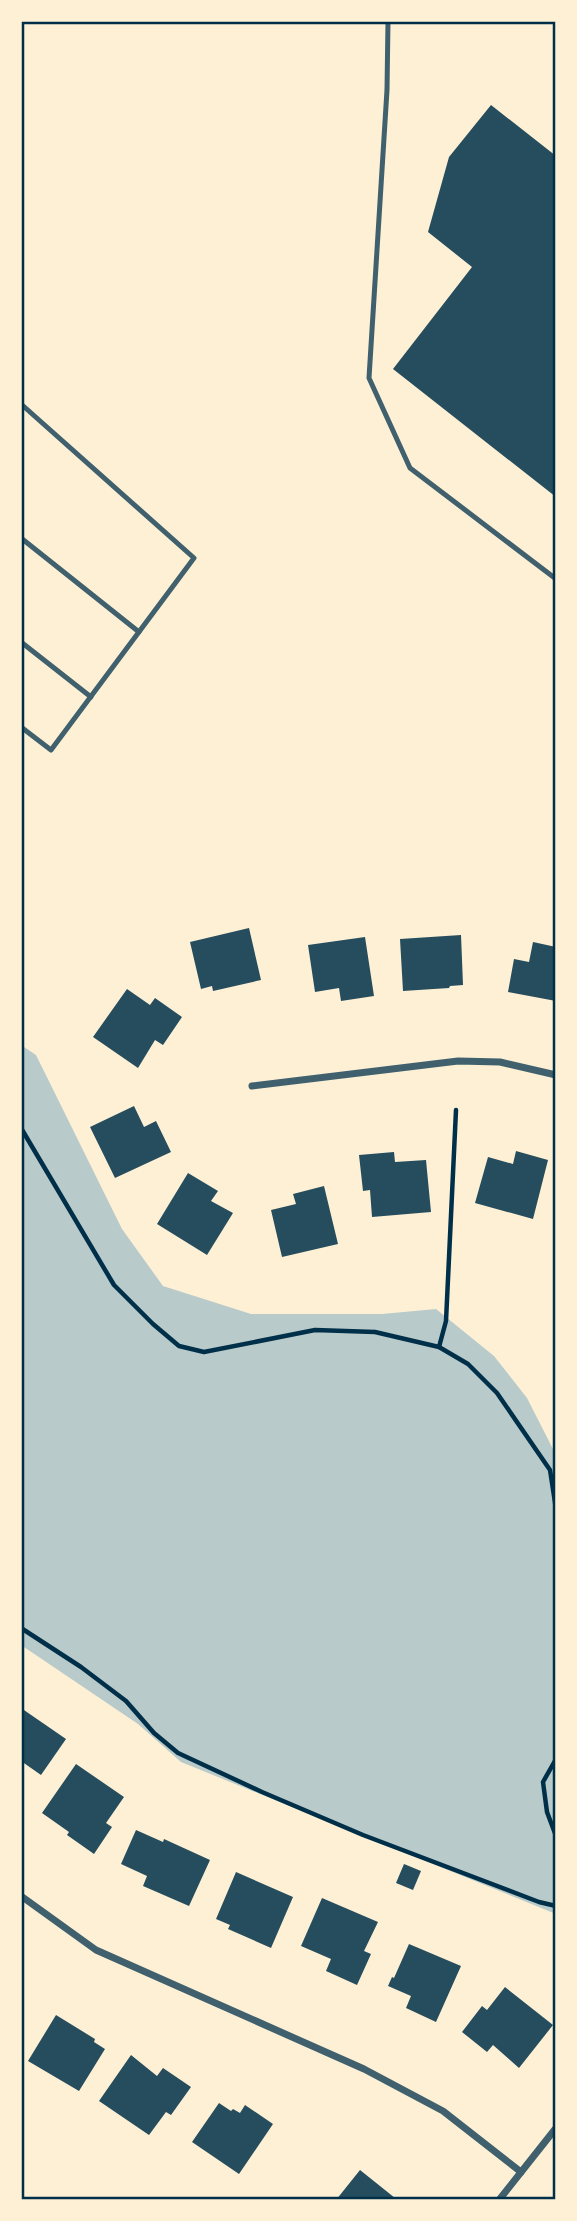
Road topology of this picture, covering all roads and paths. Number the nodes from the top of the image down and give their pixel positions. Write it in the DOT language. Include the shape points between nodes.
graph roads {
  1 [pos="388,21"];
  2 [pos="21,404"];
  3 [pos="21,538"];
  4 [pos="556,579"];
  5 [pos="139,632"];
  6 [pos="21,642"];
  7 [pos="91,696"];
  8 [pos="21,727"];
  9 [pos="556,1075"];
  10 [pos="251,1086"];
  11 [pos="456,1110"];
  12 [pos="21,1128"];
  13 [pos="439,1348"];
  14 [pos="556,1509"];
  15 [pos="21,1628"];
  16 [pos="556,1759"];
  17 [pos="556,1836"];
  18 [pos="21,1896"];
  19 [pos="556,1906"];
  20 [pos="556,2128"];
  21 [pos="521,2172"];
  22 [pos="499,2200"];
  1 -- 4 [label="lane" via="369,378 410,468"];
  2 -- 5 [label="lane" via="194,558"];
  3 -- 5 [label="lane"];
  5 -- 7 [label="lane"];
  6 -- 7 [label="lane"];
  7 -- 8 [label="lane" via="51,750"];
  9 -- 10 [label="street" via="500,1062 457,1061"];
  11 -- 13 [label="path" via="446,1321"];
  12 -- 13 [label="path" via="114,1285 179,1346 204,1352 315,1330 375,1332"];
  13 -- 14 [label="path" via="468,1364 497,1393 550,1470"];
  15 -- 19 [label="path" via="126,1701 178,1753 363,1835"];
  16 -- 17 [label="path" via="543,1782"];
  18 -- 21 [label="street" via="96,1950 363,2069 443,2111"];
  20 -- 21 [label="street"];
  21 -- 22 [label="street"];
}
